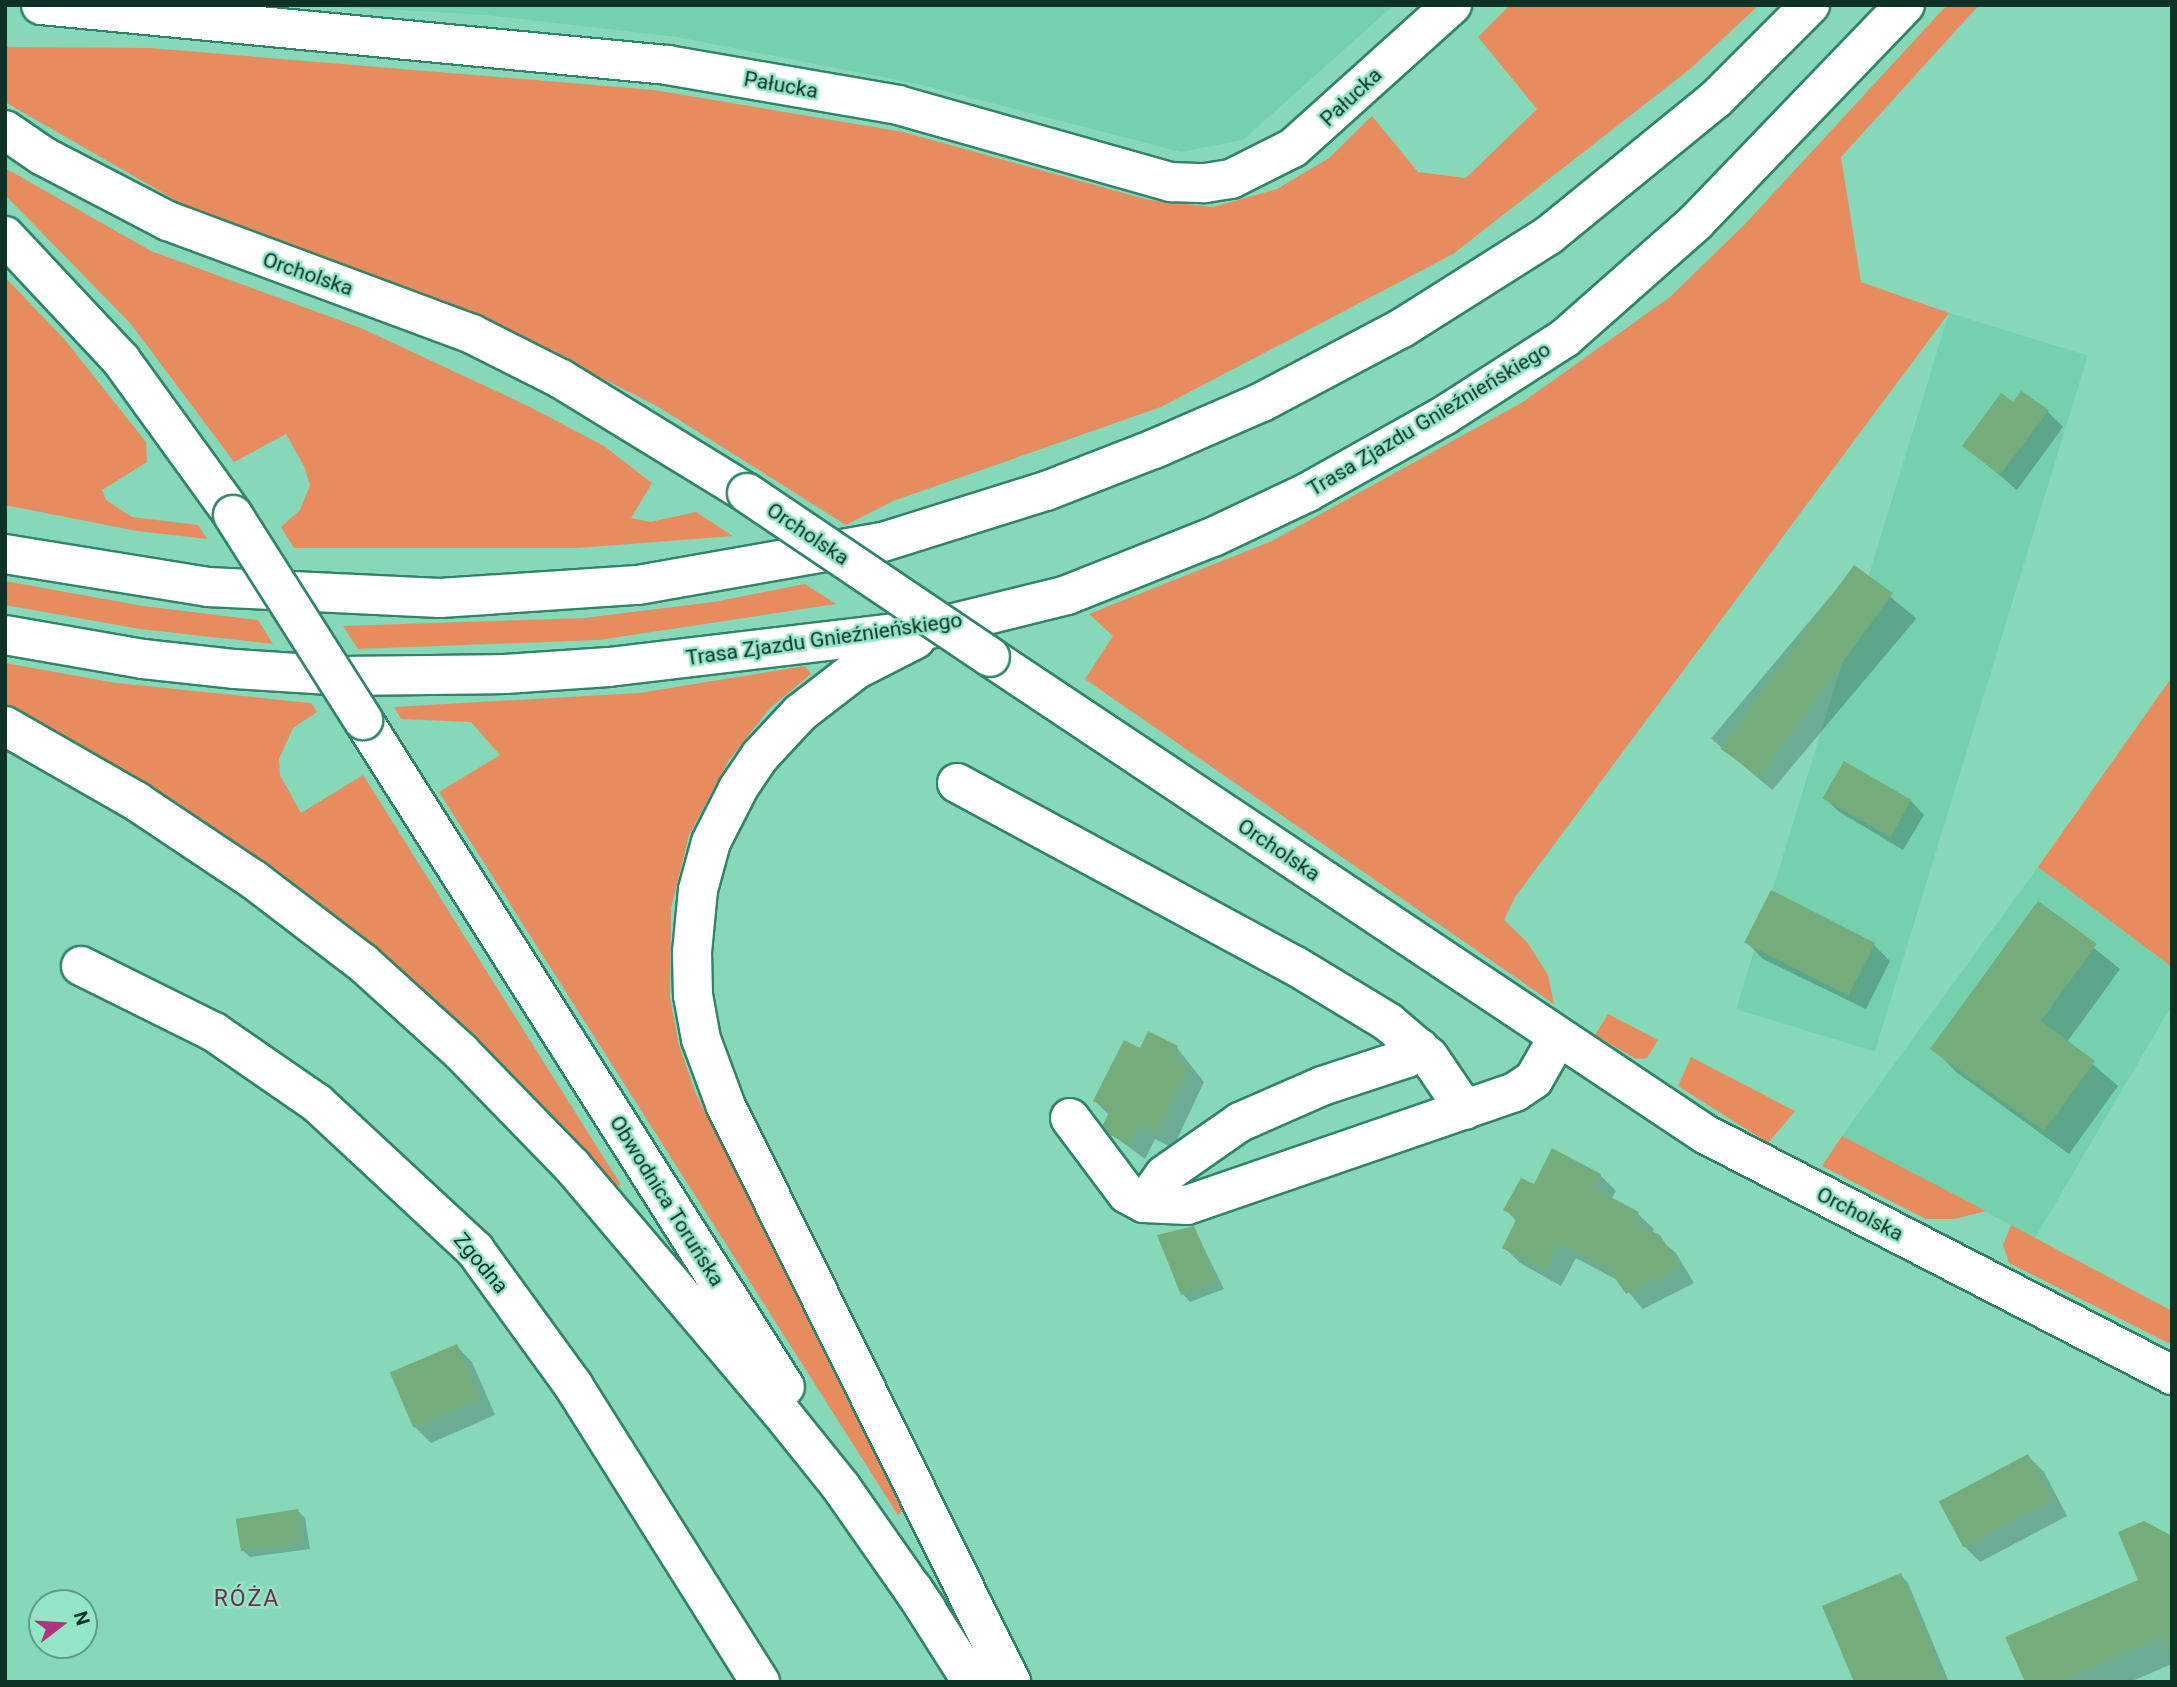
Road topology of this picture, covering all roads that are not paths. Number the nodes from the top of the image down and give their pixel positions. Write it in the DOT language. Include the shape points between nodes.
graph roads {
  1 [pos="41,5"];
  2 [pos="1452,5"];
  3 [pos="1810,5"];
  4 [pos="1905,5"];
  5 [pos="5,130"];
  6 [pos="5,236"];
  7 [pos="5,554"];
  8 [pos="981,617"];
  9 [pos="5,635"];
  10 [pos="5,726"];
  11 [pos="957,783"];
  12 [pos="81,966"];
  13 [pos="1558,1037"];
  14 [pos="1420,1048"];
  15 [pos="1465,1110"];
  16 [pos="1070,1118"];
  17 [pos="1144,1203"];
  18 [pos="2172,1375"];
  19 [pos="927,1611"];
  20 [pos="760,1682"];
  21 [pos="972,1682"];
  22 [pos="1011,1682"];
  1 -- 2 [label="main road, Pałucka" via="667,65 898,105 1171,182 1205,183 1231,179 1293,148"];
  3 -- 7 [label="main road" via="1716,99 1549,235 1435,308 1335,366 1227,418 1046,491 913,532 768,565 679,579 477,597 275,593 120,576"];
  4 -- 8 [label="main road, Trasa Zjazdu Gnieźnieńskiego" via="1674,244 1592,317 1532,360 1354,468 1260,516 1116,577"];
  5 -- 13 [label="main road, Orcholska, bridge" via="43,156 168,221 472,334 573,386 747,493"];
  6 -- 19 [label="main road, Obwodnica Toruńska, bridge" via="121,360 233,515"];
  8 -- 9 [label="main road, Trasa Zjazdu Gnieźnieńskiego" via="934,628 724,654 453,676 235,669 143,659"];
  8 -- 22 [label="main road" via="908,642 867,663 800,713 760,756 727,806 711,842 694,911 692,973 701,1039 725,1104"];
  10 -- 19 [label="main road" via="136,801 254,880 353,955 461,1052 572,1167 788,1421 847,1495"];
  11 -- 14 [label="main road" via="1294,965"];
  12 -- 20 [label="main road, Zgodna" via="214,1032 317,1103 475,1250 573,1385"];
  13 -- 15 [label="main road" via="1526,1087"];
  13 -- 18 [label="main road, Orcholska" via="1705,1134"];
  14 -- 15 [label="main road"];
  14 -- 17 [label="main road" via="1407,1058 1332,1082 1240,1122 1164,1175"];
  15 -- 17 [label="main road" via="1188,1205"];
  16 -- 17 [label="main road" via="1120,1187"];
  19 -- 21 [label="main road, Obwodnica Toruńska"];
}
